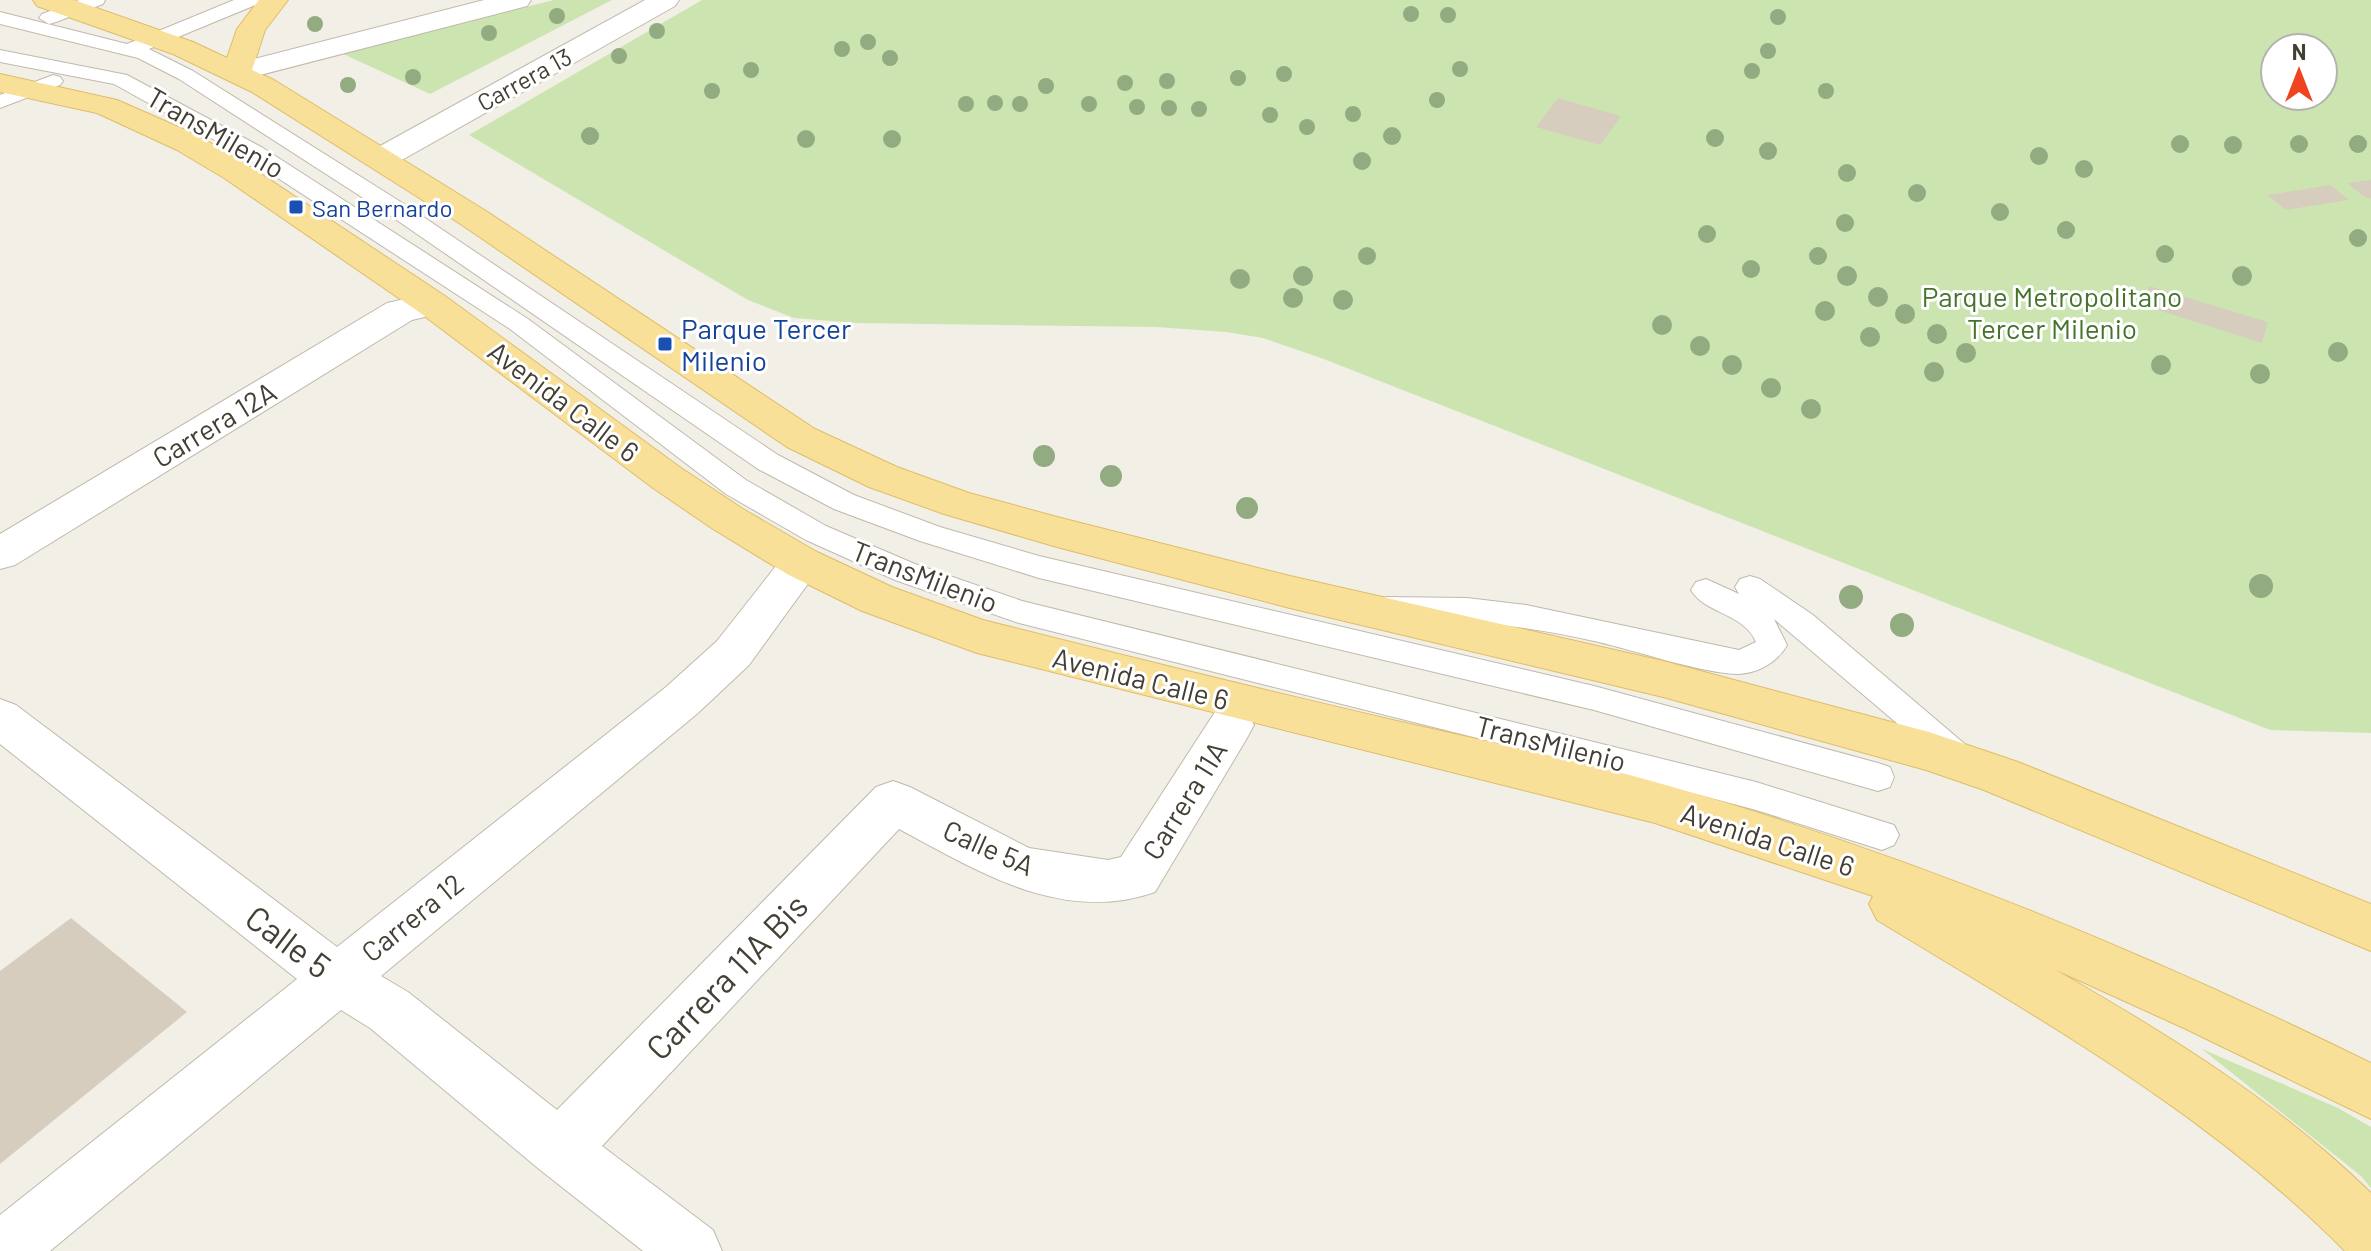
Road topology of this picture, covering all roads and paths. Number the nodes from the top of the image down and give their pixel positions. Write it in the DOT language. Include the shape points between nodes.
graph roads {
  1 [pos="251,0"];
  2 [pos="274,0"];
  3 [pos="517,0"];
  4 [pos="665,0"];
  5 [pos="72,3"];
  6 [pos="0,18"];
  7 [pos="31,26"];
  8 [pos="0,38"];
  9 [pos="143,45"];
  10 [pos="0,56"];
  11 [pos="79,70"];
  12 [pos="237,72"];
  13 [pos="10,92"];
  14 [pos="382,158"];
  15 [pos="432,304"];
  16 [pos="0,554"];
  17 [pos="802,563"];
  18 [pos="1750,587"];
  19 [pos="1706,590"];
  20 [pos="1362,608"];
  21 [pos="0,718"];
  22 [pos="1231,725"];
  23 [pos="1966,763"];
  24 [pos="1878,777"];
  25 [pos="893,802"];
  26 [pos="1882,835"];
  27 [pos="1804,849"];
  28 [pos="1137,876"];
  29 [pos="2371,928"];
  30 [pos="336,978"];
  31 [pos="2371,1092"];
  32 [pos="559,1149"];
  33 [pos="2371,1235"];
  34 [pos="3,1251"];
  35 [pos="692,1251"];
  1 -- 9 [label="lane, TransMilenio"];
  2 -- 12 [label="main road" via="251,29"];
  3 -- 12 [label="street"];
  4 -- 14 [label="street, Carrera 13"];
  5 -- 7 [label="lane"];
  5 -- 9 [label="main road"];
  6 -- 7 [label="lane, TransMilenio"];
  7 -- 8 [label="lane"];
  7 -- 9 [label="lane, TransMilenio"];
  9 -- 11 [label="lane, TransMilenio"];
  9 -- 12 [label="main road"];
  9 -- 24 [label="lane, TransMilenio" via="768,462 844,502 1039,567 1594,698"];
  10 -- 11 [label="lane, TransMilenio"];
  11 -- 13 [label="lane, TransMilenio"];
  11 -- 26 [label="lane, TransMilenio" via="140,88 255,153 519,324 736,487 816,533 905,572 1019,612 1625,762"];
  12 -- 14 [label="main road"];
  13 -- 15 [label="main road, Avenida Calle 6" via="106,106 188,143"];
  14 -- 20 [label="main road" via="801,438 883,477 1057,532"];
  15 -- 16 [label="street, Carrera 12A" via="400,311"];
  15 -- 17 [label="main road, Avenida Calle 6" via="667,478"];
  17 -- 27 [label="main road, Avenida Calle 6" via="914,615 977,636 1685,811"];
  17 -- 30 [label="street, Carrera 12" via="733,653 682,700"];
  18 -- 23 [label="lane" via="1802,623"];
  19 -- 20 [label="lane" via="1759,620 1772,645 1760,656 1739,662 1498,612"];
  20 -- 23 [label="main road" via="1663,679"];
  21 -- 30 [label="street, Calle 5"];
  22 -- 28 [label="street, Carrera 11A"];
  23 -- 29 [label="main road"];
  25 -- 28 [label="street, Calle 5A" via="1022,869 1108,882"];
  25 -- 32 [label="street, Carrera 11A Bis"];
  27 -- 31 [label="main road, Avenida Calle 6" via="2127,974"];
  27 -- 33 [label="main road" via="2196,1087 2278,1146"];
  30 -- 32 [label="street, Calle 5" via="389,1010"];
  30 -- 34 [label="street, Carrera 12"];
  32 -- 35 [label="street, Calle 5"];
}
